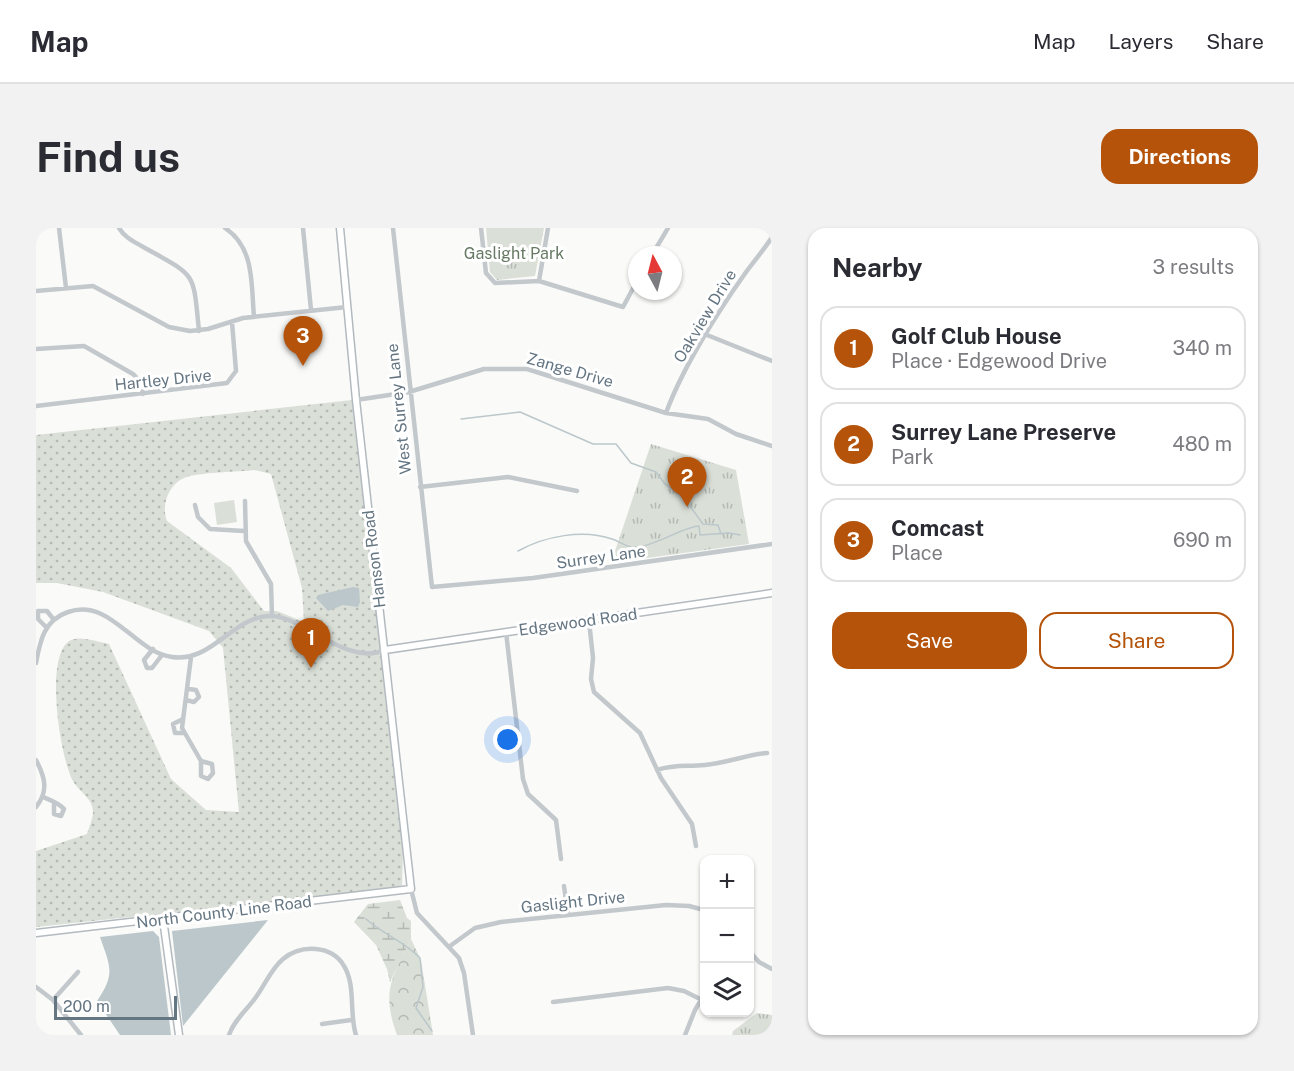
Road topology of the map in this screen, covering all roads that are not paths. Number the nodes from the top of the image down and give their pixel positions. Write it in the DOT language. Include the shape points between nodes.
graph roads {
  1 [pos="59,228"];
  2 [pos="119,228"];
  3 [pos="225,228"];
  4 [pos="303,228"];
  5 [pos="340,228"];
  6 [pos="393,228"];
  7 [pos="481,228"];
  8 [pos="548,228"];
  9 [pos="668,228"];
  10 [pos="772,237"];
  11 [pos="657,246"];
  12 [pos="539,281"];
  13 [pos="66,288"];
  14 [pos="36,291"];
  15 [pos="628,297"];
  16 [pos="347,307"];
  17 [pos="311,310"];
  18 [pos="254,317"];
  19 [pos="232,322"];
  20 [pos="199,331"];
  21 [pos="707,335"];
  22 [pos="36,349"];
  23 [pos="772,362"];
  24 [pos="409,392"];
  25 [pos="142,394"];
  26 [pos="356,400"];
  27 [pos="36,406"];
  28 [pos="666,412"];
  29 [pos="772,446"];
  30 [pos="420,487"];
  31 [pos="577,490"];
  32 [pos="245,501"];
  33 [pos="195,505"];
  34 [pos="244,531"];
  35 [pos="772,544"];
  36 [pos="432,586"];
  37 [pos="772,593"];
  38 [pos="272,615"];
  39 [pos="54,620"];
  40 [pos="589,621"];
  41 [pos="46,627"];
  42 [pos="506,632"];
  43 [pos="153,650"];
  44 [pos="385,650"];
  45 [pos="162,655"];
  46 [pos="191,657"];
  47 [pos="36,663"];
  48 [pos="189,689"];
  49 [pos="186,700"];
  50 [pos="183,719"];
  51 [pos="183,733"];
  52 [pos="767,753"];
  53 [pos="36,760"];
  54 [pos="201,761"];
  55 [pos="657,770"];
  56 [pos="43,797"];
  57 [pos="54,802"];
  58 [pos="36,807"];
  59 [pos="696,846"];
  60 [pos="561,859"];
  61 [pos="564,886"];
  62 [pos="411,889"];
  63 [pos="700,909"];
  64 [pos="568,915"];
  65 [pos="163,919"];
  66 [pos="36,933"];
  67 [pos="450,946"];
  68 [pos="754,958"];
  69 [pos="772,969"];
  70 [pos="78,972"];
  71 [pos="36,987"];
  72 [pos="700,996"];
  73 [pos="53,1000"];
  74 [pos="700,1001"];
  75 [pos="553,1002"];
  76 [pos="351,1020"];
  77 [pos="322,1024"];
  78 [pos="81,1035"];
  79 [pos="179,1035"];
  80 [pos="229,1035"];
  81 [pos="356,1035"];
  82 [pos="473,1035"];
  83 [pos="685,1035"];
  1 -- 13 [label="street"];
  2 -- 20 [label="street" via="129,239 188,274 195,288"];
  3 -- 18 [label="street" via="238,237 246,252"];
  4 -- 17 [label="street"];
  5 -- 16 [label="street, Hanson Road"];
  6 -- 24 [label="street, West Surrey Lane"];
  7 -- 12 [label="street" via="488,277 500,284"];
  8 -- 12 [label="street"];
  9 -- 11 [label="street"];
  10 -- 21 [label="street, Oakview Drive"];
  12 -- 15 [label="street" via="623,307"];
  13 -- 14 [label="street"];
  13 -- 20 [label="street" via="98,287 169,327"];
  16 -- 17 [label="street"];
  16 -- 26 [label="street, Hanson Road"];
  17 -- 18 [label="street"];
  18 -- 19 [label="street"];
  19 -- 20 [label="street"];
  19 -- 25 [label="street, Hartley Drive" via="237,367 231,381"];
  21 -- 23 [label="street"];
  21 -- 28 [label="street, Oakview Drive"];
  22 -- 25 [label="street" via="84,346 133,374 140,381"];
  24 -- 26 [label="street, Zange Drive"];
  24 -- 28 [label="street, Zange Drive" via="484,369 519,368"];
  24 -- 30 [label="street, West Surrey Lane"];
  25 -- 27 [label="street, Hartley Drive"];
  26 -- 44 [label="street, Hanson Road"];
  28 -- 29 [label="street, Zange Drive" via="708,419"];
  30 -- 31 [label="street" via="508,477"];
  30 -- 36 [label="street, West Surrey Lane"];
  32 -- 34 [label="street"];
  33 -- 34 [label="street" via="198,517 210,529"];
  34 -- 38 [label="street" via="249,549 273,588"];
  35 -- 36 [label="street, Surrey Lane" via="533,578"];
  37 -- 40 [label="street, Edgewood Road"];
  38 -- 44 [label="street" via="352,651"];
  38 -- 46 [label="street" via="252,619"];
  39 -- 41 [label="street"];
  39 -- 41 [label="street" via="46,611 38,611 38,619"];
  39 -- 43 [label="street" via="70,611 94,611"];
  40 -- 42 [label="street, Edgewood Road"];
  40 -- 55 [label="street" via="594,693 635,727"];
  41 -- 47 [label="street"];
  42 -- 44 [label="street, Edgewood Road"];
  42 -- 60 [label="street" via="523,779 528,794 556,820"];
  43 -- 45 [label="street"];
  43 -- 45 [label="street" via="144,660 147,668 152,668"];
  44 -- 62 [label="street, Hanson Road"];
  45 -- 46 [label="street"];
  46 -- 48 [label="street"];
  48 -- 49 [label="street"];
  48 -- 49 [label="street" via="196,690 199,697 194,702"];
  49 -- 50 [label="street"];
  50 -- 51 [label="street"];
  50 -- 51 [label="street" via="172,724 174,733"];
  51 -- 54 [label="street"];
  52 -- 55 [label="street" via="702,766 676,764"];
  53 -- 56 [label="street" via="45,782"];
  55 -- 59 [label="street" via="692,824"];
  56 -- 57 [label="street"];
  56 -- 58 [label="street"];
  61 -- 64 [label="street"];
  62 -- 65 [label="street, North County Line Road"];
  62 -- 67 [label="street" via="417,913"];
  63 -- 64 [label="street, Gaslight Drive" via="678,904"];
  64 -- 67 [label="street, Gaslight Drive" via="483,925"];
  65 -- 66 [label="street, North County Line Road"];
  65 -- 79 [label="street"];
  67 -- 82 [label="street" via="464,973"];
  68 -- 69 [label="street"];
  70 -- 73 [label="street"];
  71 -- 73 [label="street"];
  72 -- 75 [label="street" via="668,988"];
  73 -- 78 [label="street"];
  74 -- 83 [label="street"];
  76 -- 77 [label="street"];
  76 -- 80 [label="street" via="349,978 344,967 328,952 308,949 282,960"];
  76 -- 81 [label="street"];
}
